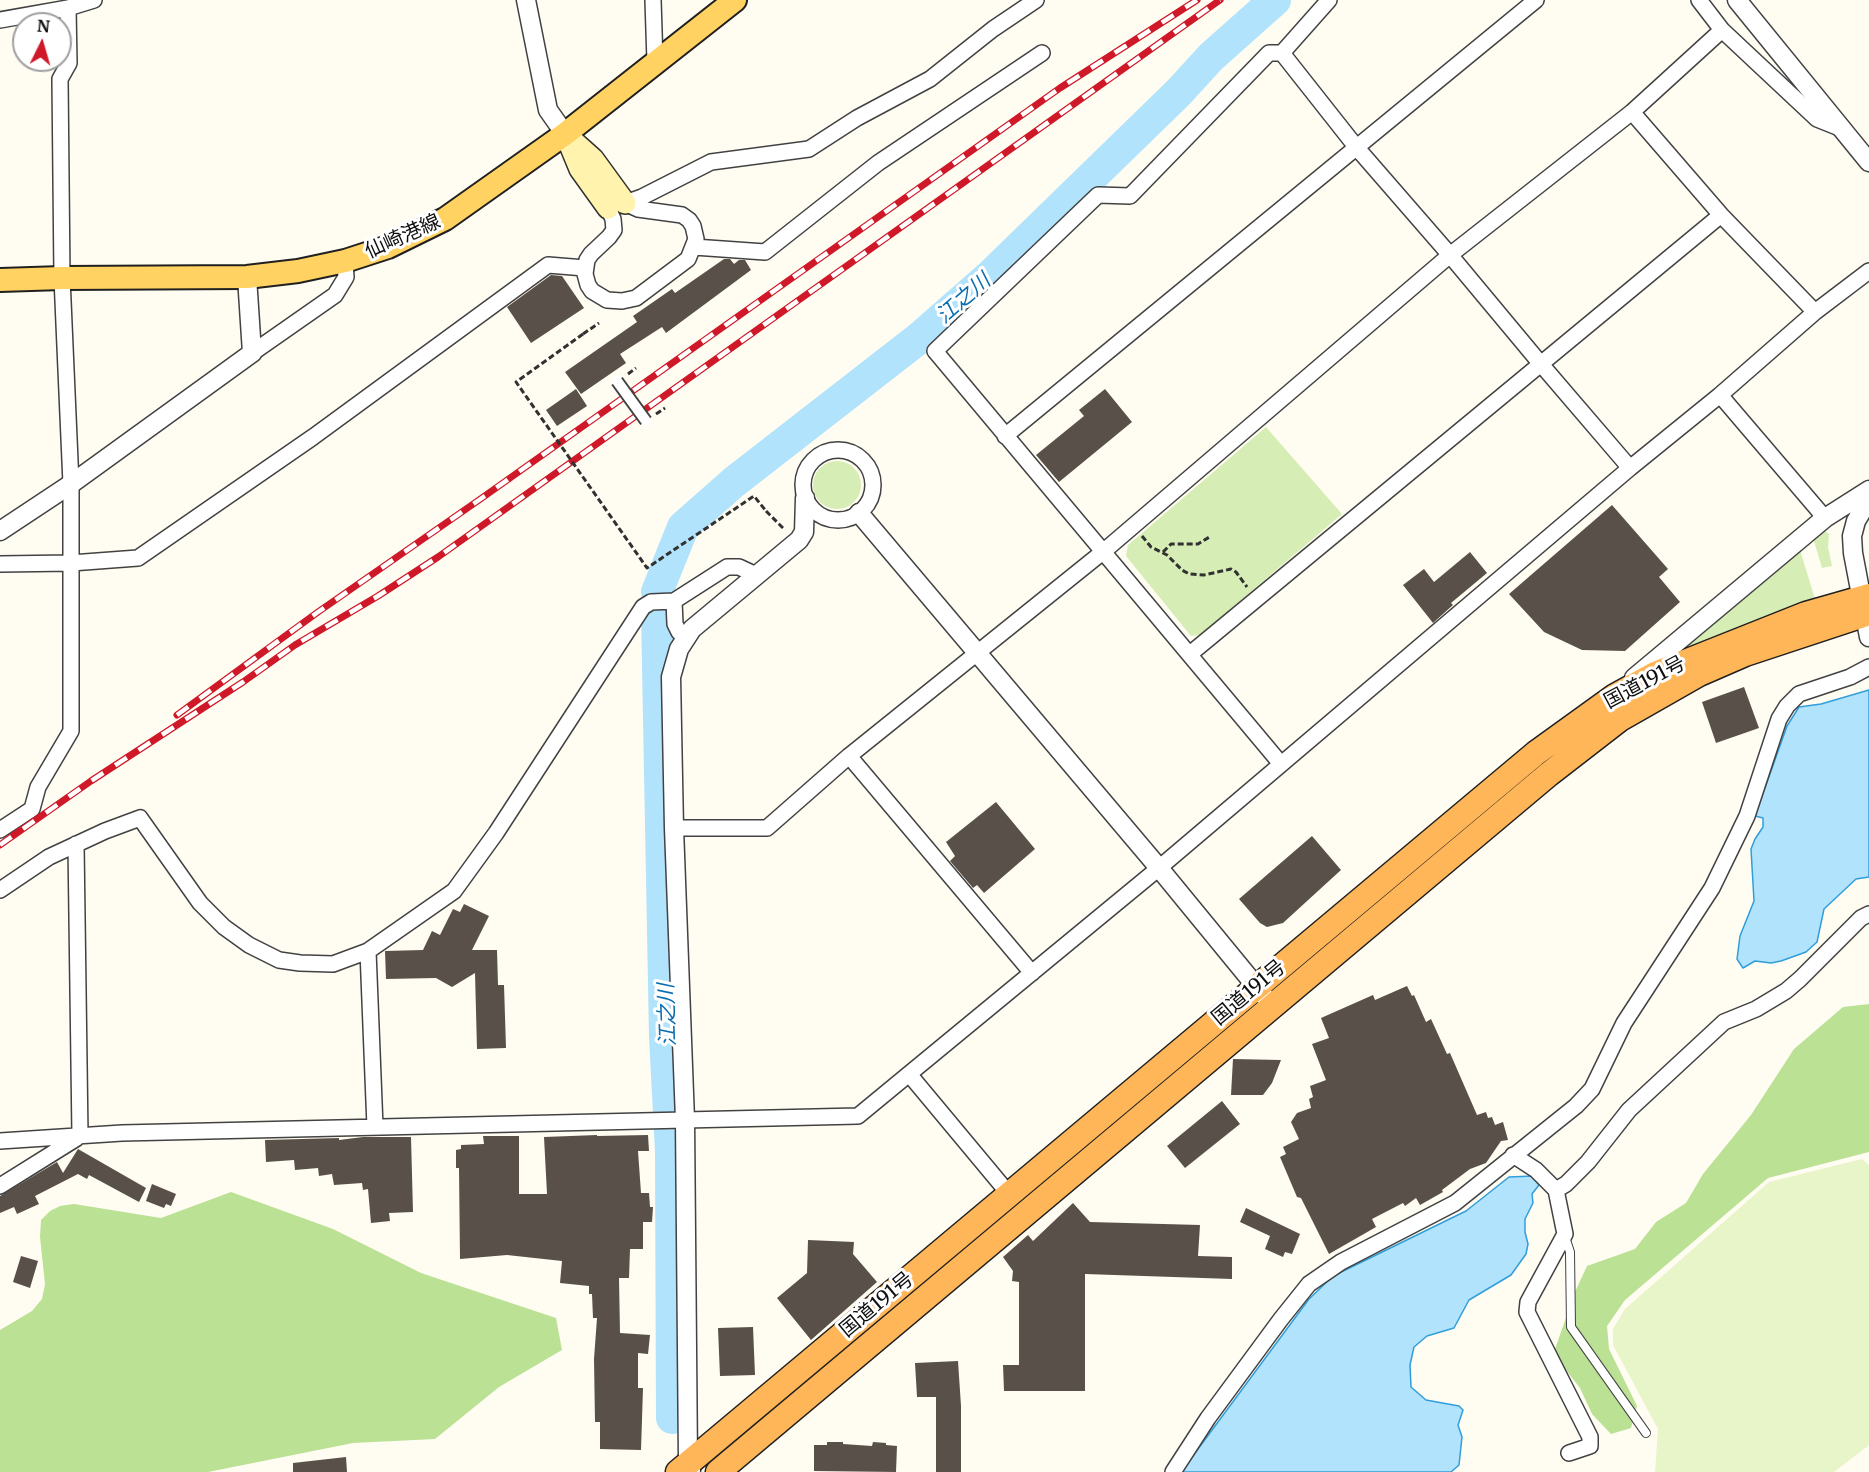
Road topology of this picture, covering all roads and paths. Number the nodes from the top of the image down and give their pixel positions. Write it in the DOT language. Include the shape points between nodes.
graph roads {
  1 [pos="94,0"];
  2 [pos="526,0"];
  3 [pos="653,0"];
  4 [pos="735,0"];
  5 [pos="1036,0"];
  6 [pos="1329,0"];
  7 [pos="1536,0"];
  8 [pos="1698,0"];
  9 [pos="1737,0"];
  10 [pos="68,8"];
  11 [pos="0,20"];
  12 [pos="1722,30"];
  13 [pos="1042,53"];
  14 [pos="1282,53"];
  15 [pos="655,62"];
  16 [pos="1632,112"];
  17 [pos="1842,129"];
  18 [pos="565,134"];
  19 [pos="1357,148"];
  20 [pos="1869,162"];
  21 [pos="616,206"];
  22 [pos="1721,215"];
  23 [pos="694,247"];
  24 [pos="1450,255"];
  25 [pos="345,261"];
  26 [pos="585,268"];
  27 [pos="1869,271"];
  28 [pos="247,277"];
  29 [pos="62,278"];
  30 [pos="0,280"];
  31 [pos="1815,312"];
  32 [pos="599,322"];
  33 [pos="252,353"];
  34 [pos="1540,363"];
  35 [pos="617,381"];
  36 [pos="1720,395"];
  37 [pos="646,421"];
  38 [pos="1005,436"];
  39 [pos="1630,468"];
  40 [pos="71,483"];
  41 [pos="1869,490"];
  42 [pos="805,498"];
  43 [pos="1869,499"];
  44 [pos="859,513"];
  45 [pos="1825,518"];
  46 [pos="1133,526"];
  47 [pos="783,528"];
  48 [pos="0,531"];
  49 [pos="1211,536"];
  50 [pos="1104,551"];
  51 [pos="1163,552"];
  52 [pos="71,563"];
  53 [pos="0,564"];
  54 [pos="756,575"];
  55 [pos="1257,598"];
  56 [pos="674,601"];
  57 [pos="1867,611"];
  58 [pos="685,638"];
  59 [pos="977,652"];
  60 [pos="1190,654"];
  61 [pos="1869,667"];
  62 [pos="1615,696"];
  63 [pos="849,756"];
  64 [pos="1281,764"];
  65 [pos="674,828"];
  66 [pos="0,830"];
  67 [pos="76,844"];
  68 [pos="1159,868"];
  69 [pos="0,890"];
  70 [pos="1869,914"];
  71 [pos="368,951"];
  72 [pos="1032,973"];
  73 [pos="1256,988"];
  74 [pos="1272,1007"];
  75 [pos="909,1074"];
  76 [pos="685,1120"];
  77 [pos="375,1127"];
  78 [pos="80,1136"];
  79 [pos="0,1141"];
  80 [pos="1513,1155"];
  81 [pos="0,1186"];
  82 [pos="1556,1190"];
  83 [pos="1009,1194"];
  84 [pos="1564,1234"];
  85 [pos="1646,1433"];
  86 [pos="1569,1453"];
  87 [pos="686,1469"];
  88 [pos="718,1472"];
  89 [pos="1173,1472"];
  1 -- 10 [label="street"];
  2 -- 18 [label="street" via="548,110"];
  3 -- 15 [label="street"];
  4 -- 15 [label="main road, 仙崎港線"];
  5 -- 21 [label="street" via="930,80 857,118 809,149 711,162"];
  6 -- 14 [label="street"];
  7 -- 19 [label="street"];
  8 -- 12 [label="street"];
  9 -- 17 [label="street"];
  10 -- 11 [label="street"];
  10 -- 29 [label="street" via="69,63 60,79"];
  12 -- 16 [label="street"];
  12 -- 17 [label="street" via="1817,119"];
  13 -- 23 [label="street" via="878,163 765,252"];
  14 -- 19 [label="street"];
  14 -- 38 [label="street" via="1269,53 1130,196 1098,195 935,351"];
  15 -- 18 [label="main road, 仙崎港線"];
  16 -- 22 [label="street"];
  16 -- 24 [label="street"];
  17 -- 20 [label="street"];
  18 -- 21 [label="main road" via="592,159"];
  18 -- 25 [label="main road, 仙崎港線" via="445,219 388,247"];
  19 -- 24 [label="street"];
  19 -- 38 [label="street"];
  21 -- 23 [label="street" via="682,215 693,226"];
  21 -- 26 [label="street" via="614,230 591,254"];
  22 -- 31 [label="street"];
  22 -- 34 [label="street"];
  23 -- 26 [label="street" via="688,259 636,298 622,301 607,300 592,291"];
  24 -- 34 [label="street"];
  24 -- 46 [label="street"];
  25 -- 28 [label="main road, 仙崎港線"];
  25 -- 33 [label="street" via="346,277 335,295"];
  26 -- 52 [label="street" via="548,265 313,437 138,558"];
  27 -- 31 [label="street"];
  28 -- 29 [label="main road, 仙崎港線"];
  28 -- 33 [label="street"];
  29 -- 30 [label="main road, 仙崎港線"];
  29 -- 40 [label="street"];
  31 -- 36 [label="street"];
  32 -- 47 [label="path, bridge" via="516,382 647,568 754,496"];
  33 -- 40 [label="street"];
  34 -- 39 [label="street"];
  34 -- 55 [label="street"];
  35 -- 37 [label="street, bridge"];
  36 -- 39 [label="street"];
  36 -- 45 [label="street"];
  38 -- 50 [label="street"];
  39 -- 64 [label="street"];
  40 -- 48 [label="street"];
  40 -- 52 [label="street"];
  41 -- 45 [label="street"];
  42 -- 44 [label="street" via="813,510 830,519 850,518"];
  42 -- 44 [label="street" via="802,483 809,464 824,452 844,450 862,459 872,477 871,497"];
  42 -- 54 [label="street" via="804,532 799,540"];
  43 -- 57 [label="street" via="1852,536"];
  44 -- 59 [label="street"];
  45 -- 62 [label="street"];
  46 -- 50 [label="street"];
  46 -- 51 [label="path" via="1151,547"];
  49 -- 51 [label="path" via="1198,544 1171,544"];
  50 -- 59 [label="street"];
  50 -- 60 [label="street"];
  51 -- 55 [label="path" via="1189,574 1231,569"];
  52 -- 53 [label="street"];
  52 -- 66 [label="street" via="71,731 38,787 32,809"];
  54 -- 56 [label="street" via="739,567 727,567"];
  54 -- 58 [label="street"];
  55 -- 60 [label="street"];
  56 -- 58 [label="street" via="675,624"];
  56 -- 71 [label="street" via="651,602 643,607 454,891"];
  57 -- 62 [label="highway, 国道191号" via="1806,614 1655,674"];
  57 -- 74 [label="highway, 国道191号" via="1699,674 1620,719"];
  58 -- 65 [label="street" via="671,676"];
  59 -- 63 [label="street"];
  59 -- 68 [label="street"];
  60 -- 64 [label="street"];
  61 -- 80 [label="street" via="1799,694 1787,706 1779,719 1747,816 1712,888 1624,1023 1592,1089"];
  62 -- 73 [label="highway, 国道191号" via="1536,753"];
  63 -- 65 [label="street" via="766,828"];
  63 -- 72 [label="street"];
  64 -- 68 [label="street"];
  65 -- 76 [label="street"];
  67 -- 69 [label="street"];
  67 -- 71 [label="street" via="140,818 200,903 249,945 279,960 300,963 333,964"];
  67 -- 78 [label="street"];
  68 -- 72 [label="street"];
  68 -- 73 [label="street"];
  70 -- 82 [label="street" via="1786,991 1724,1022 1629,1110 1588,1162"];
  71 -- 77 [label="street"];
  72 -- 75 [label="street"];
  73 -- 74 [label="street"];
  73 -- 83 [label="highway, 国道191号"];
  74 -- 88 [label="highway, 国道191号"];
  75 -- 76 [label="street" via="858,1116"];
  75 -- 83 [label="street"];
  76 -- 77 [label="street"];
  76 -- 87 [label="street"];
  77 -- 78 [label="street"];
  78 -- 79 [label="street"];
  78 -- 81 [label="street"];
  80 -- 82 [label="street"];
  80 -- 89 [label="street" via="1455,1203 1341,1262 1309,1284 1208,1418"];
  82 -- 84 [label="street"];
  83 -- 87 [label="highway, 国道191号"];
  84 -- 85 [label="lane" via="1570,1252 1572,1327"];
  84 -- 86 [label="street" via="1528,1302 1527,1312 1590,1437 1590,1446"];
}
